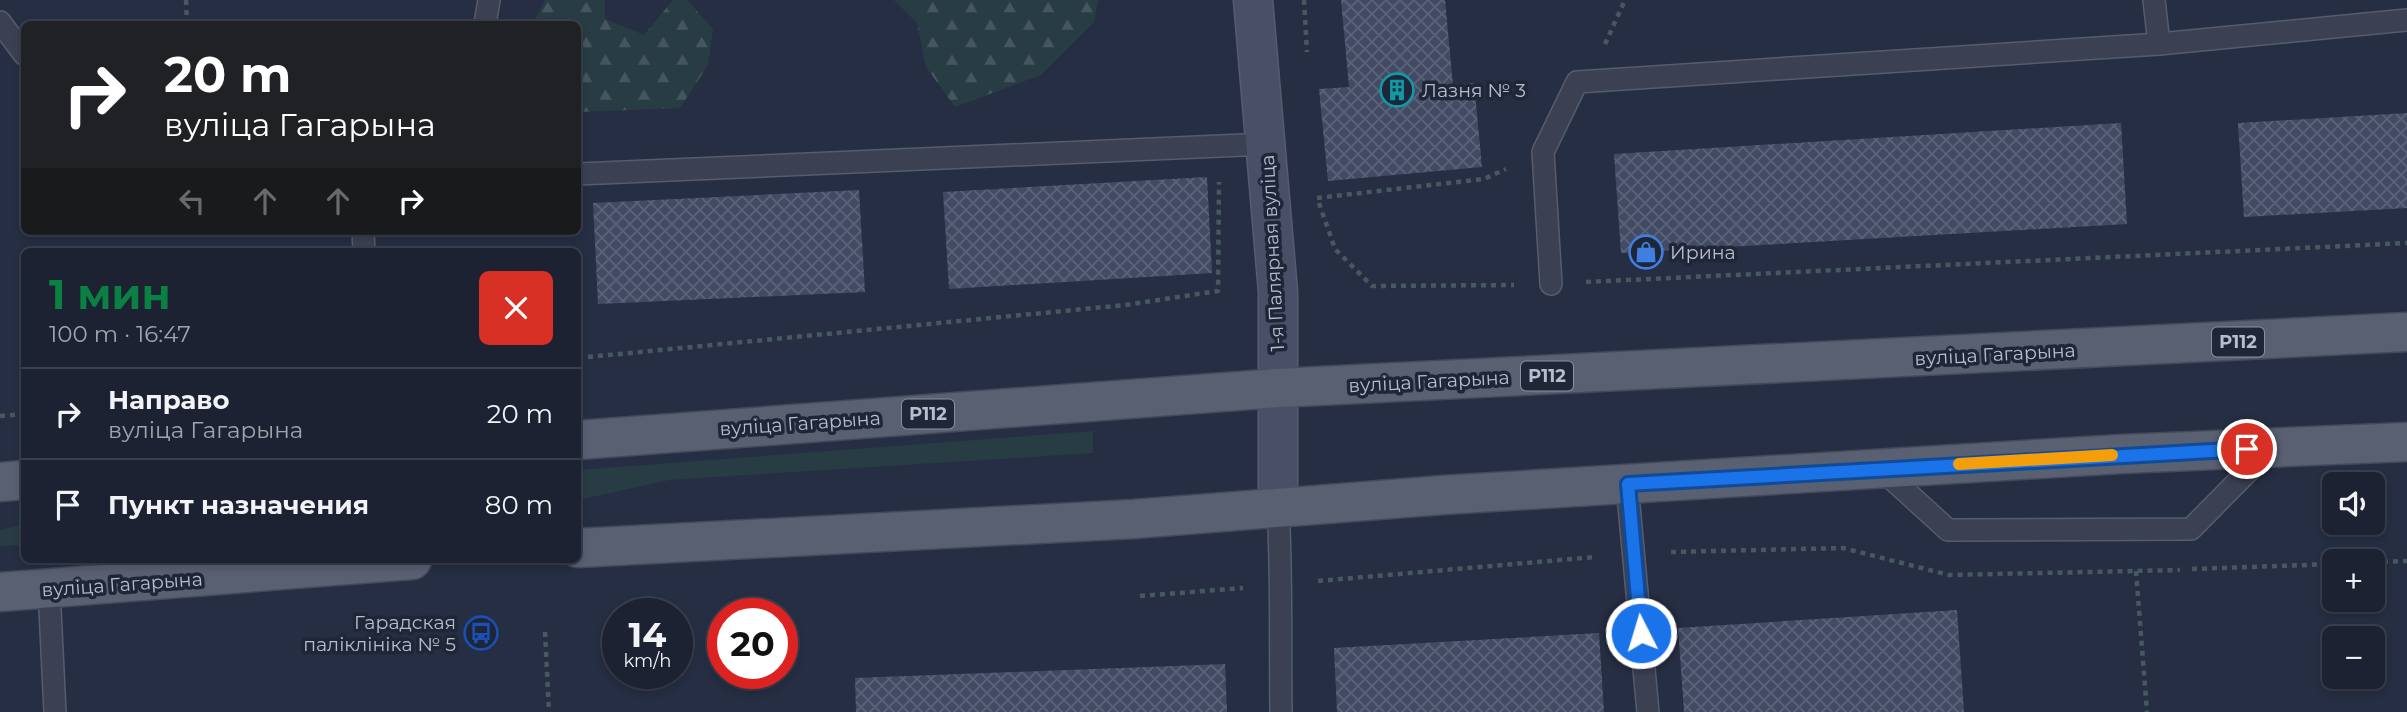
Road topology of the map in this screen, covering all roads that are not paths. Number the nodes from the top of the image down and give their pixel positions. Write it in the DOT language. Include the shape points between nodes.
graph roads {
  1 [pos="489,0"];
  2 [pos="1254,0"];
  3 [pos="2154,0"];
  4 [pos="2407,20"];
  5 [pos="486,21"];
  6 [pos="0,22"];
  7 [pos="2159,44"];
  8 [pos="21,50"];
  9 [pos="1266,144"];
  10 [pos="581,174"];
  11 [pos="1551,284"];
  12 [pos="2407,332"];
  13 [pos="1278,388"];
  14 [pos="581,440"];
  15 [pos="2407,442"];
  16 [pos="2272,447"];
  17 [pos="1880,468"];
  18 [pos="21,480"];
  19 [pos="0,482"];
  20 [pos="1628,484"];
  21 [pos="1279,507"];
  22 [pos="581,548"];
  23 [pos="374,563"];
  24 [pos="49,589"];
  25 [pos="0,592"];
  26 [pos="55,712"];
  27 [pos="1282,712"];
  28 [pos="1648,712"];
  1 -- 5 [label="lane"];
  2 -- 9 [label="street, 1-я Палярная вуліца"];
  3 -- 7 [label="lane"];
  4 -- 7 [label="lane"];
  6 -- 8 [label="lane"];
  7 -- 11 [label="lane" via="1577,82 1543,152"];
  9 -- 10 [label="lane"];
  9 -- 13 [label="street, 1-я Палярная вуліца" via="1278,292"];
  12 -- 13 [label="main road, вуліца Гагарына / Р112"];
  13 -- 14 [label="main road, вуліца Гагарына / Р112"];
  13 -- 21 [label="street, 1-я Палярная вуліца"];
  15 -- 16 [label="main road"];
  16 -- 17 [label="main road"];
  16 -- 17 [label="lane" via="2190,529 1948,530"];
  17 -- 20 [label="main road"];
  18 -- 19 [label="main road"];
  20 -- 21 [label="main road"];
  20 -- 28 [label="lane"];
  21 -- 22 [label="main road" via="1123,520"];
  21 -- 27 [label="lane"];
  23 -- 24 [label="main road, вуліца Гагарына"];
  24 -- 25 [label="main road, вуліца Гагарына"];
  24 -- 26 [label="lane"];
}
